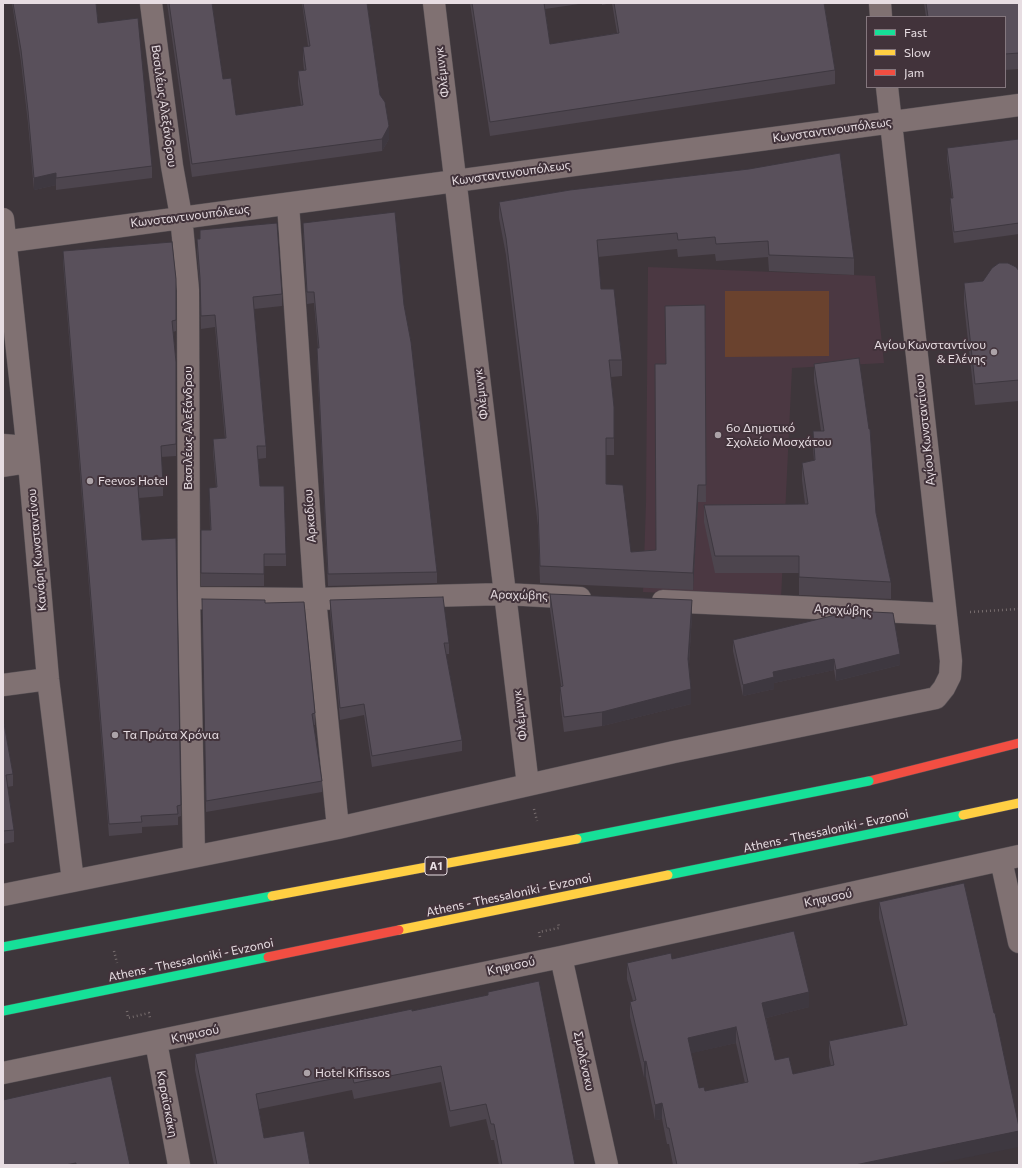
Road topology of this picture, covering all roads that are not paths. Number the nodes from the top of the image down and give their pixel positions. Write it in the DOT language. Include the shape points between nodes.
graph roads {
  1 [pos="150,3"];
  2 [pos="434,3"];
  3 [pos="880,3"];
  4 [pos="881,16"];
  5 [pos="887,88"];
  6 [pos="1019,105"];
  7 [pos="890,123"];
  8 [pos="455,181"];
  9 [pos="288,204"];
  10 [pos="181,216"];
  11 [pos="3,219"];
  12 [pos="4,242"];
  13 [pos="3,445"];
  14 [pos="28,454"];
  15 [pos="3,466"];
  16 [pos="505,594"];
  17 [pos="189,598"];
  18 [pos="599,598"];
  19 [pos="316,599"];
  20 [pos="646,601"];
  21 [pos="945,614"];
  22 [pos="48,678"];
  23 [pos="3,685"];
  24 [pos="1019,743"];
  25 [pos="989,760"];
  26 [pos="869,781"];
  27 [pos="528,785"];
  28 [pos="1019,803"];
  29 [pos="338,828"];
  30 [pos="194,856"];
  31 [pos="1010,858"];
  32 [pos="72,881"];
  33 [pos="3,895"];
  34 [pos="1019,942"];
  35 [pos="3,947"];
  36 [pos="561,957"];
  37 [pos="3,1011"];
  38 [pos="156,1042"];
  39 [pos="3,1073"];
  40 [pos="179,1165"];
  41 [pos="607,1165"];
  1 -- 10 [label="street, Βασιλέως Αλεξάνδρου"];
  2 -- 8 [label="street, Φλέμινγκ"];
  3 -- 4 [label="street"];
  5 -- 7 [label="street, Αγίου Κωνσταντίνου"];
  6 -- 7 [label="street, Κωνσταντινουπόλεως"];
  7 -- 8 [label="street, Κωνσταντινουπόλεως"];
  7 -- 21 [label="street, Αγίου Κωνσταντίνου"];
  8 -- 9 [label="street, Κωνσταντινουπόλεως"];
  8 -- 16 [label="street, Φλέμινγκ"];
  9 -- 10 [label="street, Κωνσταντινουπόλεως"];
  9 -- 19 [label="street, Αρκαδίου"];
  10 -- 12 [label="street, Κωνσταντινουπόλεως"];
  10 -- 17 [label="street, Βασιλέως Αλεξάνδρου" via="188,290"];
  11 -- 12 [label="street, Κανάρη Κωνσταντίνου"];
  12 -- 14 [label="street, Κανάρη Κωνσταντίνου"];
  13 -- 14 [label="street"];
  14 -- 15 [label="street"];
  14 -- 22 [label="street, Κανάρη Κωνσταντίνου"];
  16 -- 18 [label="street, Αραχώβης"];
  16 -- 19 [label="street, Αραχώβης"];
  16 -- 27 [label="street, Φλέμινγκ"];
  17 -- 19 [label="street, Αραχώβης"];
  17 -- 30 [label="street, Βασιλέως Αλεξάνδρου"];
  19 -- 29 [label="street, Αρκαδίου"];
  20 -- 21 [label="street, Αραχώβης"];
  21 -- 27 [label="street, Αγίου Κωνσταντίνου" via="952,661 950,676 936,698"];
  22 -- 23 [label="street"];
  22 -- 32 [label="street, Κανάρη Κωνσταντίνου"];
  24 -- 26 [label="highway"];
  25 -- 26 [label="highway"];
  26 -- 35 [label="highway, Α1, bridge"];
  27 -- 29 [label="street"];
  28 -- 37 [label="highway, Athens - Thessaloniki - Evzonoi, bridge"];
  29 -- 30 [label="street"];
  30 -- 32 [label="street"];
  31 -- 34 [label="street"];
  31 -- 36 [label="street, Κηφισού"];
  32 -- 33 [label="street"];
  36 -- 38 [label="street, Κηφισού"];
  36 -- 41 [label="street, Σμολένσκυ"];
  38 -- 39 [label="street, Κηφισού"];
  38 -- 40 [label="street, Καραϊσκάκη"];
}
